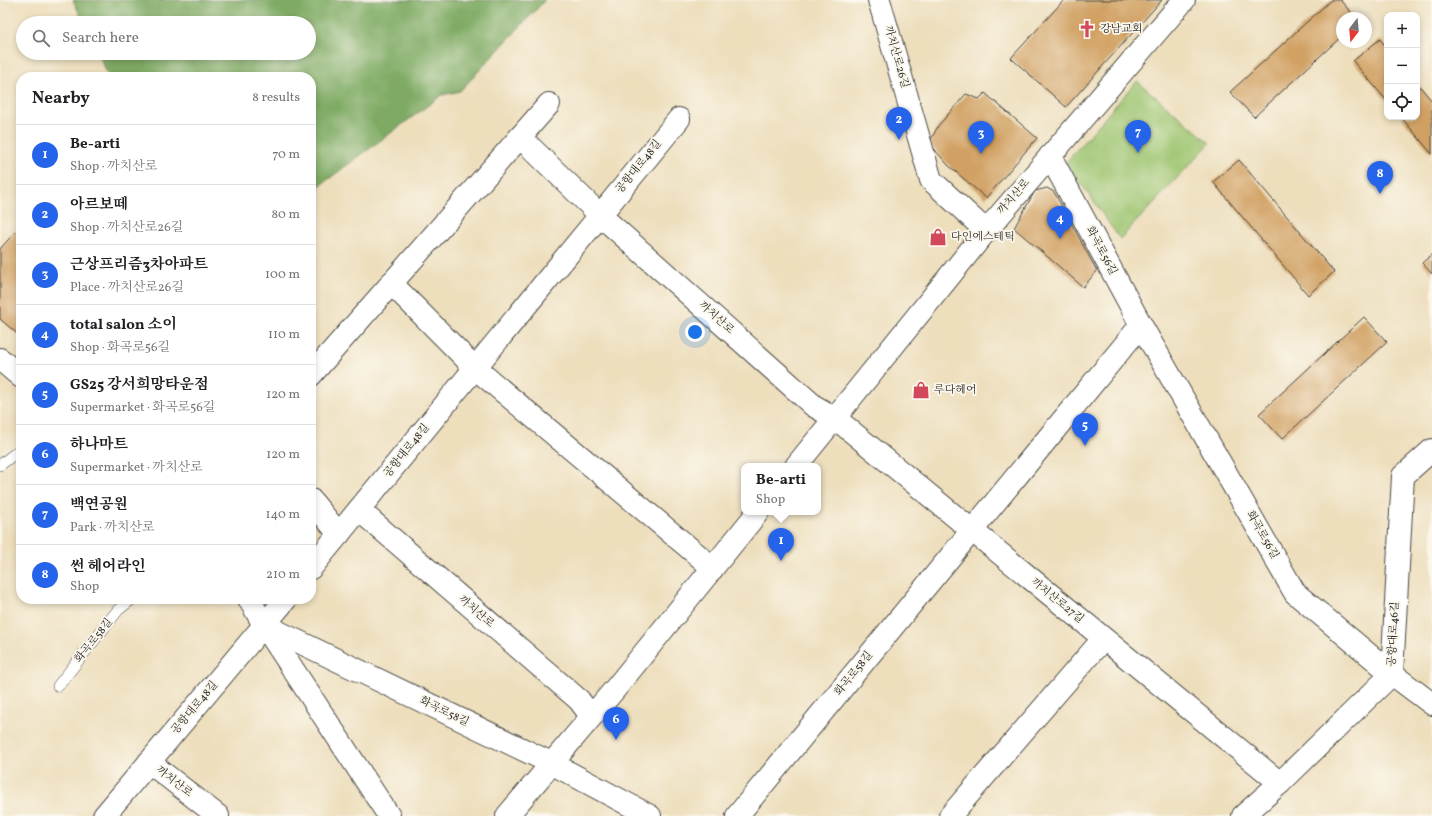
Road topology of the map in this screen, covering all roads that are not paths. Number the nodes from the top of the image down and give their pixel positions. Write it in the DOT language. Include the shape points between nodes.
graph roads {
  1 [pos="879,0"];
  2 [pos="1184,0"];
  3 [pos="549,104"];
  4 [pos="679,119"];
  5 [pos="520,136"];
  6 [pos="1050,156"];
  7 [pos="600,215"];
  8 [pos="986,231"];
  9 [pos="391,283"];
  10 [pos="1141,325"];
  11 [pos="0,358"];
  12 [pos="475,368"];
  13 [pos="316,369"];
  14 [pos="16,372"];
  15 [pos="835,418"];
  16 [pos="1432,450"];
  17 [pos="16,453"];
  18 [pos="798,463"];
  19 [pos="0,465"];
  20 [pos="316,506"];
  21 [pos="358,510"];
  22 [pos="756,515"];
  23 [pos="971,531"];
  24 [pos="339,534"];
  25 [pos="316,562"];
  26 [pos="713,568"];
  27 [pos="126,604"];
  28 [pos="251,604"];
  29 [pos="282,604"];
  30 [pos="264,626"];
  31 [pos="1103,639"];
  32 [pos="1392,674"];
  33 [pos="58,686"];
  34 [pos="1432,704"];
  35 [pos="591,716"];
  36 [pos="149,762"];
  37 [pos="551,763"];
  38 [pos="1280,783"];
  39 [pos="104,816"];
  40 [pos="218,816"];
  41 [pos="389,816"];
  42 [pos="507,816"];
  43 [pos="650,816"];
  44 [pos="737,816"];
  45 [pos="950,816"];
  46 [pos="1243,816"];
  1 -- 8 [label="street, 까치산로26길" via="931,180"];
  2 -- 6 [label="street, 까치산로"];
  3 -- 5 [label="street"];
  4 -- 7 [label="street, 공항대로48길"];
  5 -- 7 [label="street"];
  5 -- 9 [label="street"];
  6 -- 8 [label="street, 까치산로"];
  6 -- 10 [label="street, 화곡로56길"];
  7 -- 12 [label="street, 공항대로48길"];
  7 -- 15 [label="street, 까치산로" via="814,406"];
  8 -- 15 [label="street, 까치산로"];
  9 -- 12 [label="street"];
  9 -- 13 [label="street"];
  10 -- 23 [label="street"];
  10 -- 32 [label="street, 화곡로56길" via="1295,593"];
  11 -- 14 [label="street"];
  12 -- 21 [label="street, 공항대로48길"];
  12 -- 26 [label="street"];
  15 -- 18 [label="street, 까치산로"];
  15 -- 23 [label="street, 까치산로27길"];
  16 -- 32 [label="street, 공항대로46길" via="1403,476"];
  17 -- 19 [label="lane"];
  20 -- 24 [label="street"];
  21 -- 24 [label="street, 공항대로48길"];
  21 -- 35 [label="street, 까치산로" via="579,700"];
  22 -- 26 [label="street"];
  23 -- 31 [label="street, 까치산로27길"];
  23 -- 44 [label="street, 화곡로58길"];
  24 -- 25 [label="street, 공항대로48길"];
  26 -- 35 [label="street"];
  27 -- 33 [label="lane, 화곡로58길" via="118,610"];
  28 -- 30 [label="street"];
  29 -- 30 [label="street, 공항대로48길"];
  30 -- 36 [label="street, 공항대로48길"];
  30 -- 37 [label="street, 화곡로58길"];
  30 -- 41 [label="street"];
  31 -- 38 [label="street, 까치산로27길"];
  31 -- 45 [label="street"];
  32 -- 34 [label="street, 화곡로56길"];
  32 -- 38 [label="street, 공항대로46길"];
  35 -- 37 [label="street"];
  36 -- 39 [label="street, 공항대로48길"];
  36 -- 40 [label="street, 까치산로"];
  37 -- 42 [label="street"];
  37 -- 43 [label="street, 화곡로58길"];
  38 -- 46 [label="street, 공항대로46길"];
}
